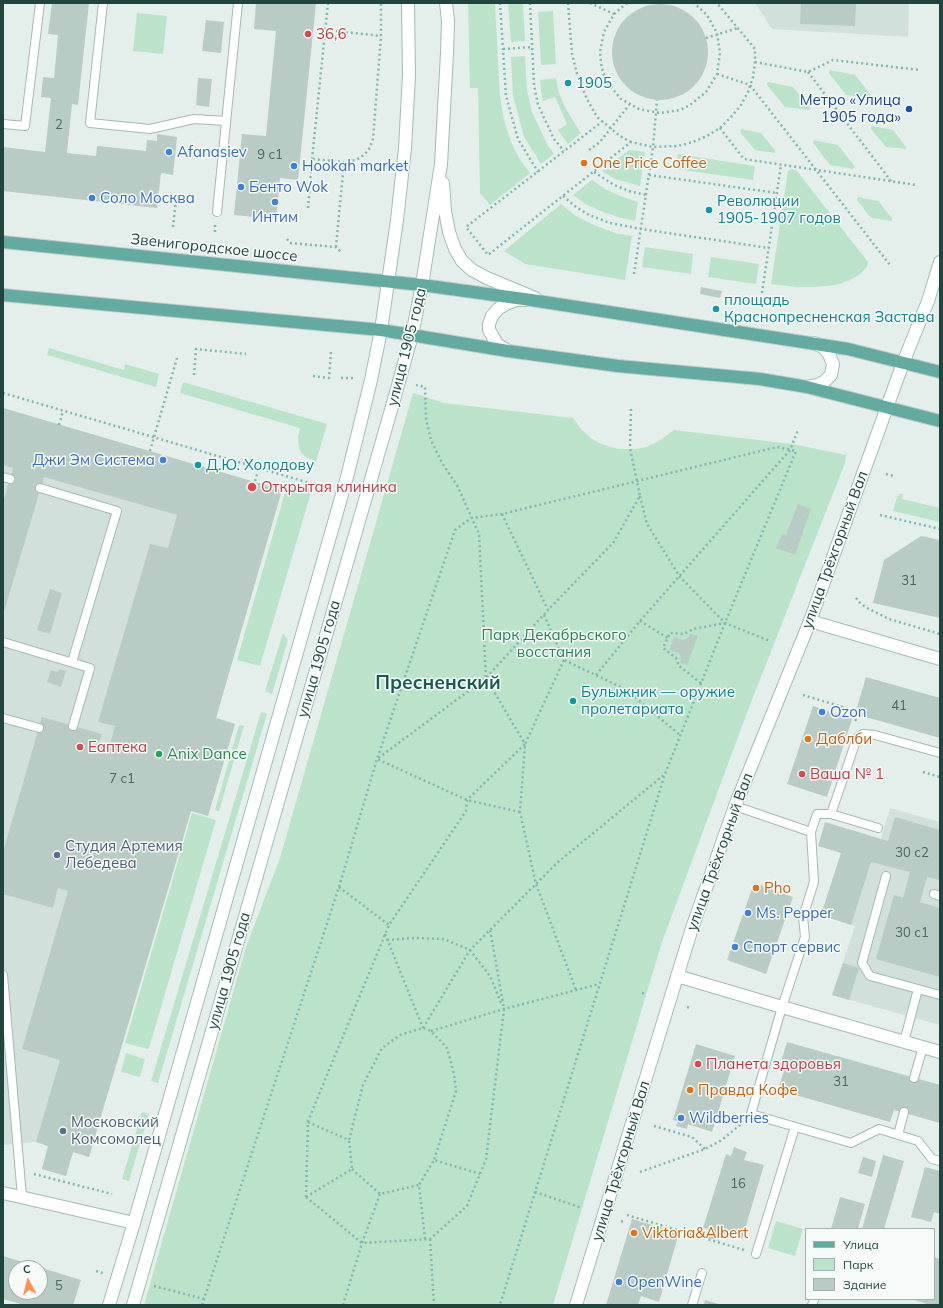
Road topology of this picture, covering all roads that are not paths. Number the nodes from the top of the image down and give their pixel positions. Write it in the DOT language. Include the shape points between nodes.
graph roads {
  1 [pos="40,3"];
  2 [pos="103,3"];
  3 [pos="238,3"];
  4 [pos="408,3"];
  5 [pos="446,3"];
  6 [pos="226,121"];
  7 [pos="3,124"];
  8 [pos="441,164"];
  9 [pos="217,212"];
  10 [pos="3,242"];
  11 [pos="940,262"];
  12 [pos="388,282"];
  13 [pos="422,285"];
  14 [pos="3,294"];
  15 [pos="536,300"];
  16 [pos="380,330"];
  17 [pos="412,335"];
  18 [pos="813,343"];
  19 [pos="508,352"];
  20 [pos="903,363"];
  21 [pos="940,372"];
  22 [pos="807,387"];
  23 [pos="887,408"];
  24 [pos="940,421"];
  25 [pos="40,488"];
  26 [pos="810,621"];
  27 [pos="3,642"];
  28 [pos="940,659"];
  29 [pos="72,662"];
  30 [pos="3,718"];
  31 [pos="73,726"];
  32 [pos="39,728"];
  33 [pos="940,753"];
  34 [pos="735,806"];
  35 [pos="831,814"];
  36 [pos="878,828"];
  37 [pos="811,832"];
  38 [pos="886,876"];
  39 [pos="3,975"];
  40 [pos="677,976"];
  41 [pos="918,989"];
  42 [pos="940,995"];
  43 [pos="782,1007"];
  44 [pos="904,1042"];
  45 [pos="923,1047"];
  46 [pos="940,1052"];
  47 [pos="914,1078"];
  48 [pos="904,1112"];
  49 [pos="795,1127"];
  50 [pos="898,1135"];
  51 [pos="940,1161"];
  52 [pos="3,1193"];
  53 [pos="22,1197"];
  54 [pos="134,1223"];
  55 [pos="756,1254"];
  56 [pos="702,1273"];
  57 [pos="109,1305"];
  58 [pos="133,1305"];
  59 [pos="576,1305"];
  60 [pos="692,1305"];
  1 -- 7 [label="lane" via="25,126"];
  2 -- 6 [label="lane" via="90,123 150,129 194,119"];
  3 -- 6 [label="lane"];
  4 -- 12 [label="main road, улица 1905 года" via="409,75 405,148"];
  5 -- 8 [label="main road, улица 1905 года" via="447,53"];
  6 -- 9 [label="lane"];
  8 -- 13 [label="main road, улица 1905 года"];
  8 -- 15 [label="main road" via="445,211 455,248 462,261 487,278"];
  10 -- 12 [label="main road, Звенигородское шоссе"];
  11 -- 20 [label="main road, улица Трёхгорный Вал" via="928,301"];
  12 -- 13 [label="main road, Звенигородское шоссе"];
  12 -- 16 [label="main road, улица 1905 года"];
  13 -- 15 [label="main road"];
  13 -- 17 [label="main road, улица 1905 года"];
  14 -- 16 [label="main road"];
  15 -- 18 [label="main road"];
  15 -- 19 [label="main road" via="516,300 498,309 492,316 489,324 492,337"];
  16 -- 17 [label="main road"];
  16 -- 54 [label="main road, улица 1905 года" via="371,380 347,477"];
  17 -- 19 [label="main road"];
  17 -- 58 [label="main road, улица 1905 года"];
  18 -- 20 [label="main road"];
  18 -- 22 [label="main road" via="823,347 830,354 833,364 831,374 825,381"];
  19 -- 22 [label="main road" via="618,366 760,379"];
  20 -- 21 [label="main road"];
  20 -- 23 [label="main road, улица Трёхгорный Вал"];
  22 -- 23 [label="main road"];
  23 -- 24 [label="main road"];
  23 -- 26 [label="main road, улица Трёхгорный Вал"];
  25 -- 29 [label="lane" via="117,511"];
  26 -- 28 [label="main road"];
  26 -- 34 [label="main road, улица Трёхгорный Вал"];
  27 -- 29 [label="lane"];
  29 -- 31 [label="lane" via="90,668"];
  30 -- 32 [label="lane"];
  33 -- 35 [label="lane" via="863,734 858,738"];
  34 -- 37 [label="lane"];
  34 -- 40 [label="main road, улица Трёхгорный Вал"];
  35 -- 36 [label="lane"];
  35 -- 37 [label="lane" via="817,814"];
  37 -- 43 [label="lane" via="814,882 803,917 805,937"];
  38 -- 41 [label="lane" via="862,963 870,976"];
  39 -- 53 [label="lane"];
  40 -- 43 [label="main road"];
  40 -- 59 [label="main road, улица Трёхгорный Вал"];
  41 -- 42 [label="lane"];
  41 -- 44 [label="lane"];
  43 -- 44 [label="main road"];
  43 -- 49 [label="lane" via="751,1114"];
  44 -- 45 [label="main road"];
  45 -- 46 [label="main road"];
  45 -- 47 [label="lane"];
  48 -- 50 [label="lane"];
  49 -- 50 [label="lane" via="851,1143 879,1129"];
  49 -- 55 [label="lane"];
  50 -- 51 [label="lane" via="918,1141 932,1159"];
  52 -- 53 [label="main road"];
  53 -- 54 [label="main road"];
  54 -- 57 [label="main road, улица 1905 года"];
  56 -- 60 [label="lane"];
}
